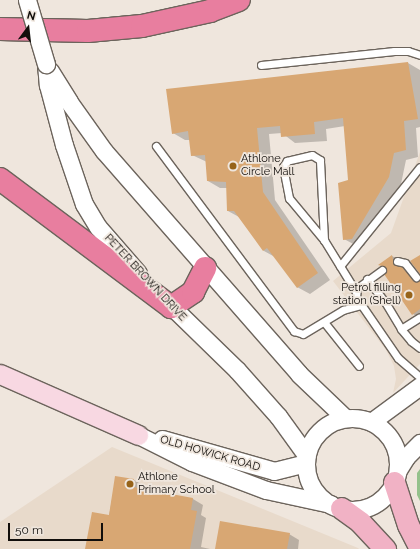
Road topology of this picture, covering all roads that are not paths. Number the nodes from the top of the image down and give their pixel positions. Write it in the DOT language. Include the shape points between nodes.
graph roads {
  1 [pos="27,0"];
  2 [pos="239,0"];
  3 [pos="0,29"];
  4 [pos="420,55"];
  5 [pos="46,64"];
  6 [pos="261,65"];
  7 [pos="156,146"];
  8 [pos="420,167"];
  9 [pos="0,180"];
  10 [pos="324,240"];
  11 [pos="397,261"];
  12 [pos="340,266"];
  13 [pos="205,268"];
  14 [pos="382,270"];
  15 [pos="416,277"];
  16 [pos="367,279"];
  17 [pos="356,292"];
  18 [pos="360,305"];
  19 [pos="171,307"];
  20 [pos="420,318"];
  21 [pos="324,322"];
  22 [pos="401,330"];
  23 [pos="420,348"];
  24 [pos="359,366"];
  25 [pos="0,374"];
  26 [pos="420,377"];
  27 [pos="420,386"];
  28 [pos="345,418"];
  29 [pos="371,422"];
  30 [pos="138,435"];
  31 [pos="420,443"];
  32 [pos="306,460"];
  33 [pos="396,476"];
  34 [pos="336,506"];
  35 [pos="384,549"];
  36 [pos="420,549"];
  1 -- 5 [label="street, PETER BROWN DRIVE, bridge"];
  2 -- 3 [label="highway" via="210,11 142,26 88,31"];
  4 -- 6 [label="lane" via="408,51 394,51"];
  5 -- 13 [label="street, PETER BROWN DRIVE" via="104,151"];
  5 -- 19 [label="street, PETER BROWN DRIVE" via="48,85 64,144 84,204 115,250"];
  7 -- 21 [label="lane" via="294,331 303,334"];
  8 -- 12 [label="lane"];
  9 -- 19 [label="highway"];
  10 -- 10 [label="lane" via="289,198 283,167 287,160 312,155 320,160"];
  10 -- 12 [label="lane"];
  11 -- 15 [label="lane" via="405,263"];
  12 -- 17 [label="lane"];
  13 -- 19 [label="highway" via="194,292"];
  13 -- 28 [label="street, PETER BROWN DRIVE" via="299,374"];
  14 -- 16 [label="lane"];
  16 -- 17 [label="lane"];
  16 -- 22 [label="lane" via="385,302"];
  17 -- 18 [label="lane"];
  18 -- 21 [label="lane" via="343,310"];
  18 -- 26 [label="lane" via="398,358"];
  19 -- 32 [label="street, PETER BROWN DRIVE" via="237,370 278,416"];
  20 -- 22 [label="lane"];
  21 -- 24 [label="lane"];
  22 -- 23 [label="lane"];
  25 -- 30 [label="main road, OLD HOWICK ROAD"];
  27 -- 29 [label="street"];
  28 -- 29 [label="street"];
  28 -- 32 [label="street" via="331,423 320,431 311,442"];
  29 -- 33 [label="street" via="383,430 392,442 397,455"];
  30 -- 32 [label="street, OLD HOWICK ROAD" via="274,471"];
  30 -- 34 [label="street, OLD HOWICK ROAD" via="179,457 258,487 302,500"];
  31 -- 33 [label="street" via="406,457"];
  32 -- 34 [label="street" via="312,487"];
  33 -- 34 [label="street" via="378,501 367,507"];
  33 -- 36 [label="main road" via="408,525"];
  34 -- 35 [label="main road" via="360,522"];
}
